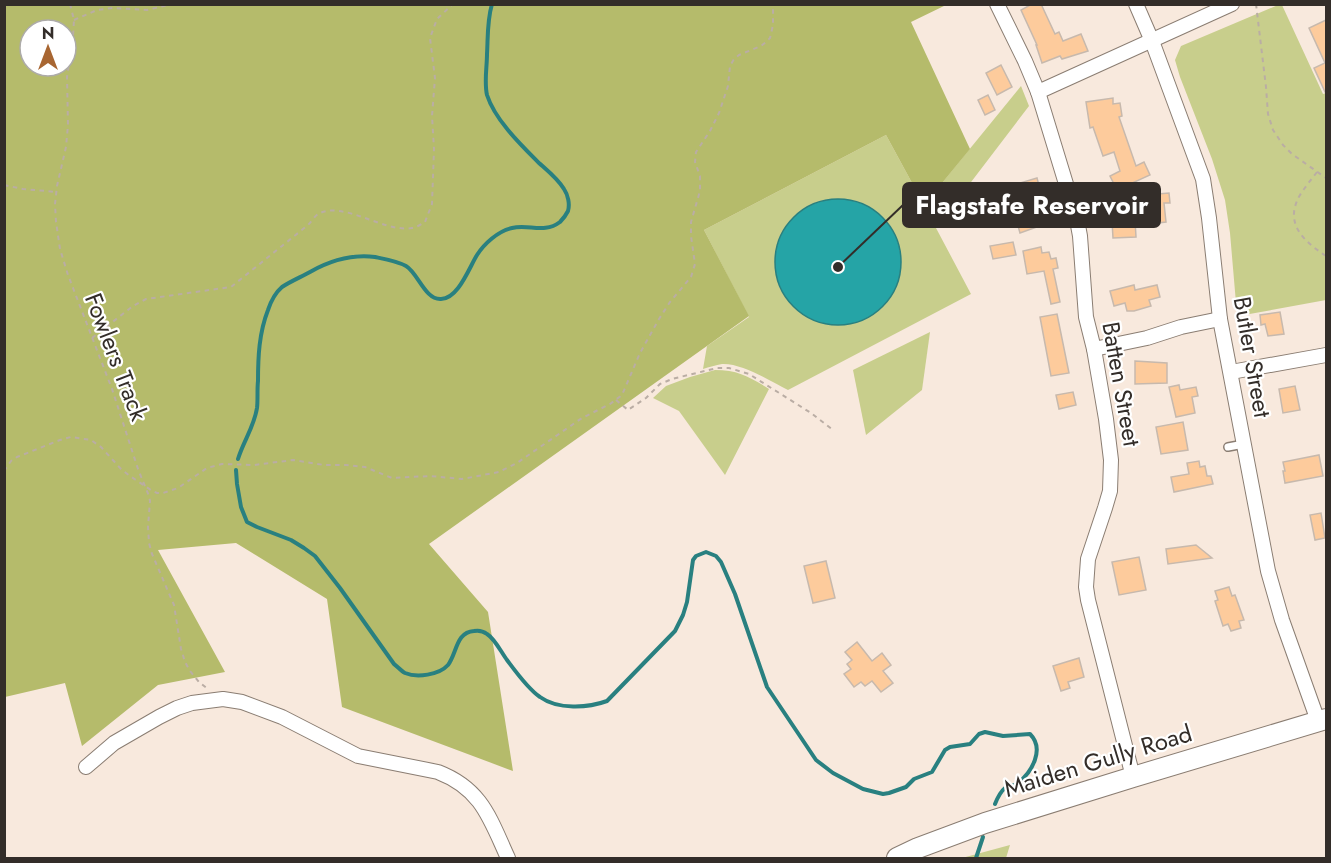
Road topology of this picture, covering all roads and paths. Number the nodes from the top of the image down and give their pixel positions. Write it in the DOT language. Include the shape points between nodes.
graph roads {
  1 [pos="172,4"];
  2 [pos="453,4"];
  3 [pos="773,4"];
  4 [pos="997,4"];
  5 [pos="1136,4"];
  6 [pos="1232,4"];
  7 [pos="1256,4"];
  8 [pos="78,18"];
  9 [pos="1152,41"];
  10 [pos="67,78"];
  11 [pos="1038,92"];
  12 [pos="1317,172"];
  13 [pos="1326,178"];
  14 [pos="4,185"];
  15 [pos="57,192"];
  16 [pos="1326,256"];
  17 [pos="1220,319"];
  18 [pos="92,338"];
  19 [pos="1094,350"];
  20 [pos="1326,355"];
  21 [pos="1231,372"];
  22 [pos="616,400"];
  23 [pos="833,430"];
  24 [pos="1244,444"];
  25 [pos="1228,447"];
  26 [pos="4,471"];
  27 [pos="146,488"];
  28 [pos="223,699"];
  29 [pos="1322,720"];
  30 [pos="86,766"];
  31 [pos="1133,777"];
  32 [pos="508,858"];
  33 [pos="897,858"];
  1 -- 8 [label="path" via="147,10 97,10"];
  2 -- 18 [label="path" via="437,19 430,38 435,78 434,149 432,204 425,222 412,228 393,227 333,210 317,215 231,286 146,299"];
  3 -- 22 [label="path" via="770,38 734,59 717,118 696,152 700,182 691,222 695,256 691,277 659,319 627,386"];
  4 -- 11 [label="street, Batten Street"];
  5 -- 9 [label="street, Butler Street"];
  6 -- 9 [label="street"];
  7 -- 12 [label="path" via="1273,130 1287,150"];
  9 -- 11 [label="street"];
  9 -- 17 [label="street, Butler Street" via="1203,179"];
  10 -- 15 [label="path, Fowlers Track" via="66,147"];
  11 -- 19 [label="street, Batten Street" via="1077,220 1088,330"];
  12 -- 13 [label="path"];
  12 -- 16 [label="path" via="1300,196 1295,217 1302,236"];
  14 -- 15 [label="path"];
  15 -- 18 [label="path, Fowlers Track" via="60,249"];
  17 -- 19 [label="street"];
  17 -- 21 [label="street, Butler Street"];
  18 -- 27 [label="path, Fowlers Track"];
  19 -- 31 [label="street, Batten Street" via="1112,476 1106,508 1088,559 1086,587"];
  20 -- 21 [label="street"];
  21 -- 24 [label="street, Butler Street"];
  22 -- 23 [label="path" via="628,410 672,379 729,368 749,374"];
  22 -- 27 [label="path" via="507,468 469,479 392,477 365,467 286,460 222,464 207,468 170,491 157,493"];
  24 -- 25 [label="lane"];
  24 -- 29 [label="street, Butler Street" via="1274,593"];
  26 -- 27 [label="path" via="24,453 60,440 82,438 101,447"];
  27 -- 28 [label="path, Fowlers Track" via="150,501 149,543 174,605 185,662 199,682"];
  28 -- 30 [label="street" via="177,708 114,743"];
  28 -- 32 [label="street" via="282,717 351,754 451,777 482,804"];
  29 -- 31 [label="street, Maiden Gully Road"];
  31 -- 33 [label="street, Maiden Gully Road" via="968,830"];
}
